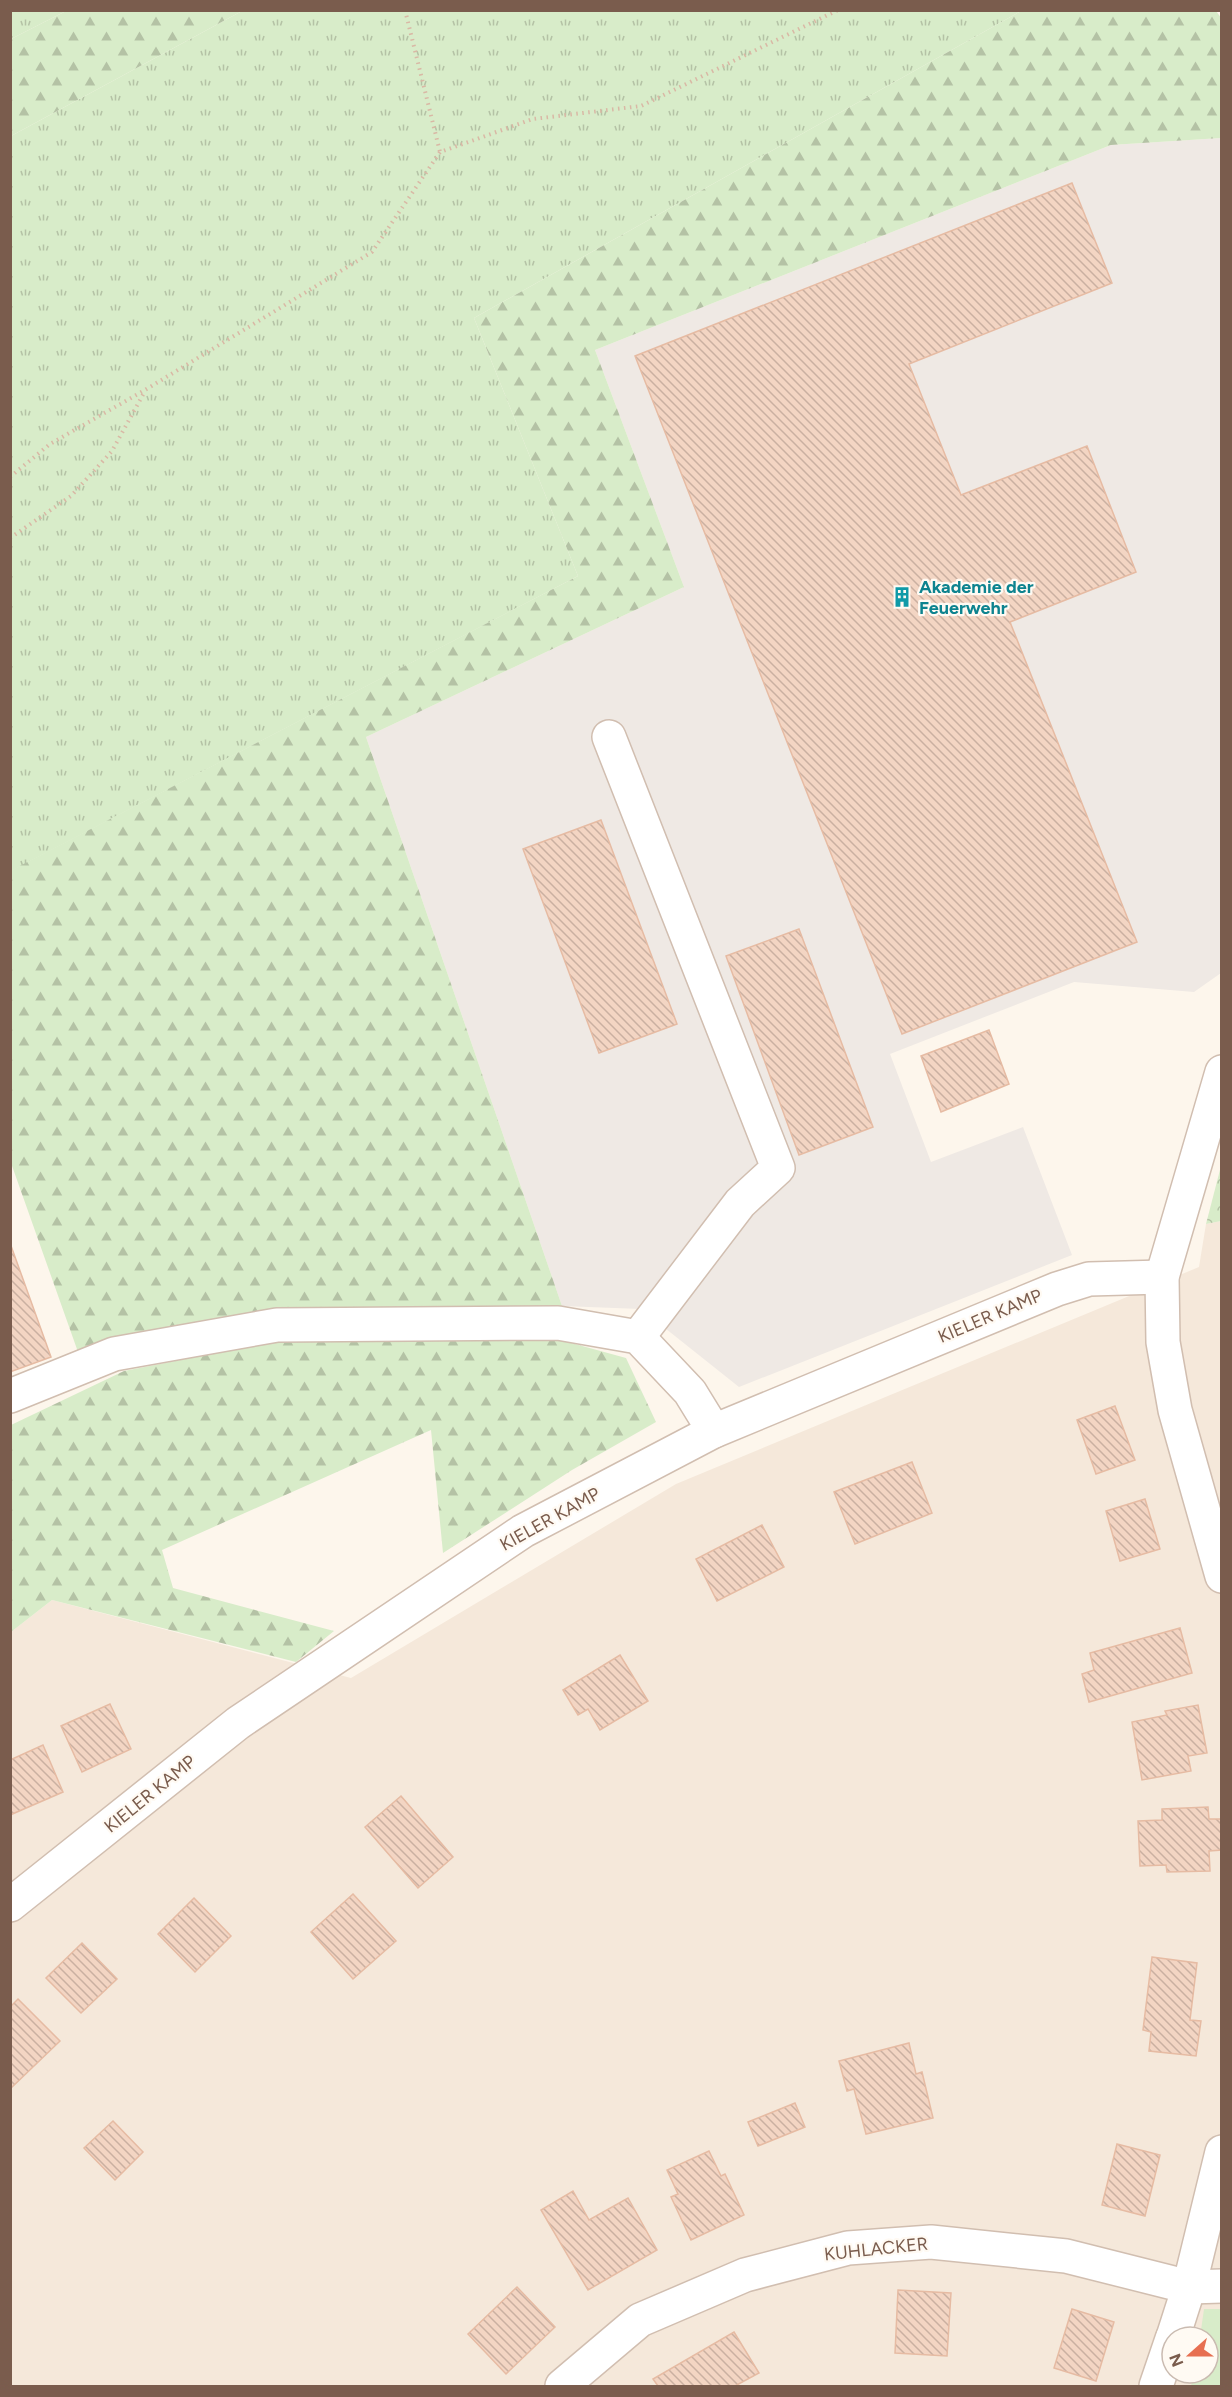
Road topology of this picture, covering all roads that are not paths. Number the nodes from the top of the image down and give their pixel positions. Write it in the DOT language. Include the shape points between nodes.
graph roads {
  1 [pos="609,737"];
  2 [pos="1221,1072"];
  3 [pos="1162,1277"];
  4 [pos="638,1337"];
  5 [pos="10,1395"];
  6 [pos="714,1431"];
  7 [pos="1221,1576"];
  8 [pos="10,1905"];
  9 [pos="1221,2152"];
  10 [pos="1221,2286"];
  11 [pos="1189,2287"];
  12 [pos="1176,2325"];
  13 [pos="562,2386"];
  1 -- 4 [label="street" via="778,1168 740,1203"];
  2 -- 3 [label="street"];
  3 -- 6 [label="street, KIELER KAMP" via="1089,1279 1057,1288"];
  3 -- 7 [label="street" via="1163,1342 1174,1410"];
  4 -- 5 [label="street" via="558,1323 277,1325 114,1354"];
  4 -- 6 [label="street" via="690,1392"];
  6 -- 8 [label="street, KIELER KAMP" via="513,1537 238,1723"];
  9 -- 11 [label="street"];
  10 -- 11 [label="street, KUHLACKER"];
  11 -- 12 [label="street"];
  11 -- 13 [label="street, KUHLACKER" via="1066,2256 931,2242 849,2248 745,2275 640,2320"];
}
